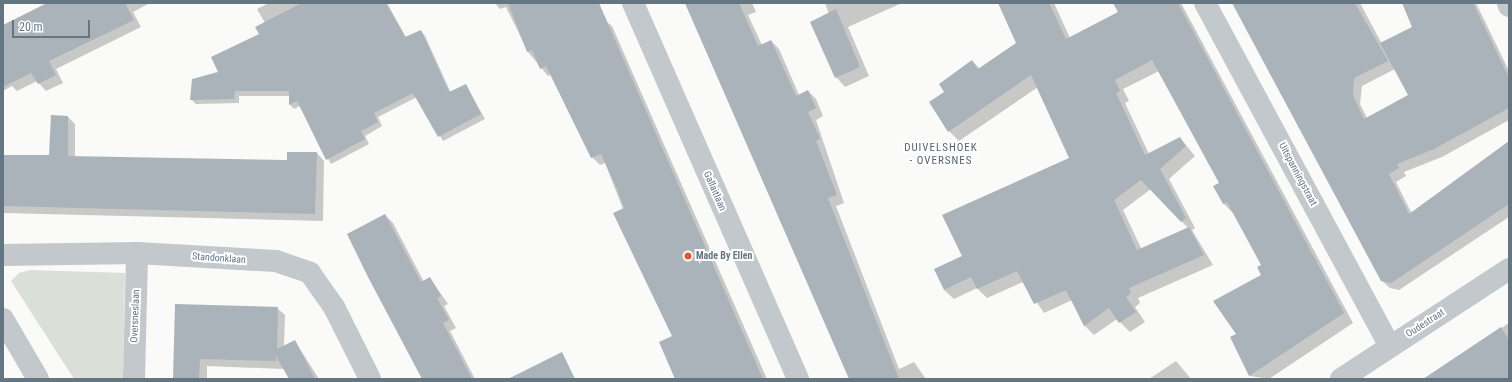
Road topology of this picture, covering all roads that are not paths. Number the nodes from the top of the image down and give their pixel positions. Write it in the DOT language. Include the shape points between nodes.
graph roads {
  1 [pos="633,3"];
  2 [pos="1205,3"];
  3 [pos="137,252"];
  4 [pos="3,255"];
  5 [pos="1509,268"];
  6 [pos="3,319"];
  7 [pos="1390,346"];
  8 [pos="38,379"];
  9 [pos="134,379"];
  10 [pos="370,379"];
  11 [pos="798,379"];
  12 [pos="1341,379"];
  1 -- 11 [label="street, Gallaitlaan"];
  2 -- 7 [label="street, Uitspanningstraat"];
  3 -- 4 [label="street, Standonklaan"];
  3 -- 9 [label="street, Oversneslaan"];
  3 -- 10 [label="street, Standonklaan" via="276,261 310,273 334,307"];
  5 -- 7 [label="street, Oudestraat"];
  6 -- 8 [label="street"];
  7 -- 12 [label="street, Oudestraat"];
}
